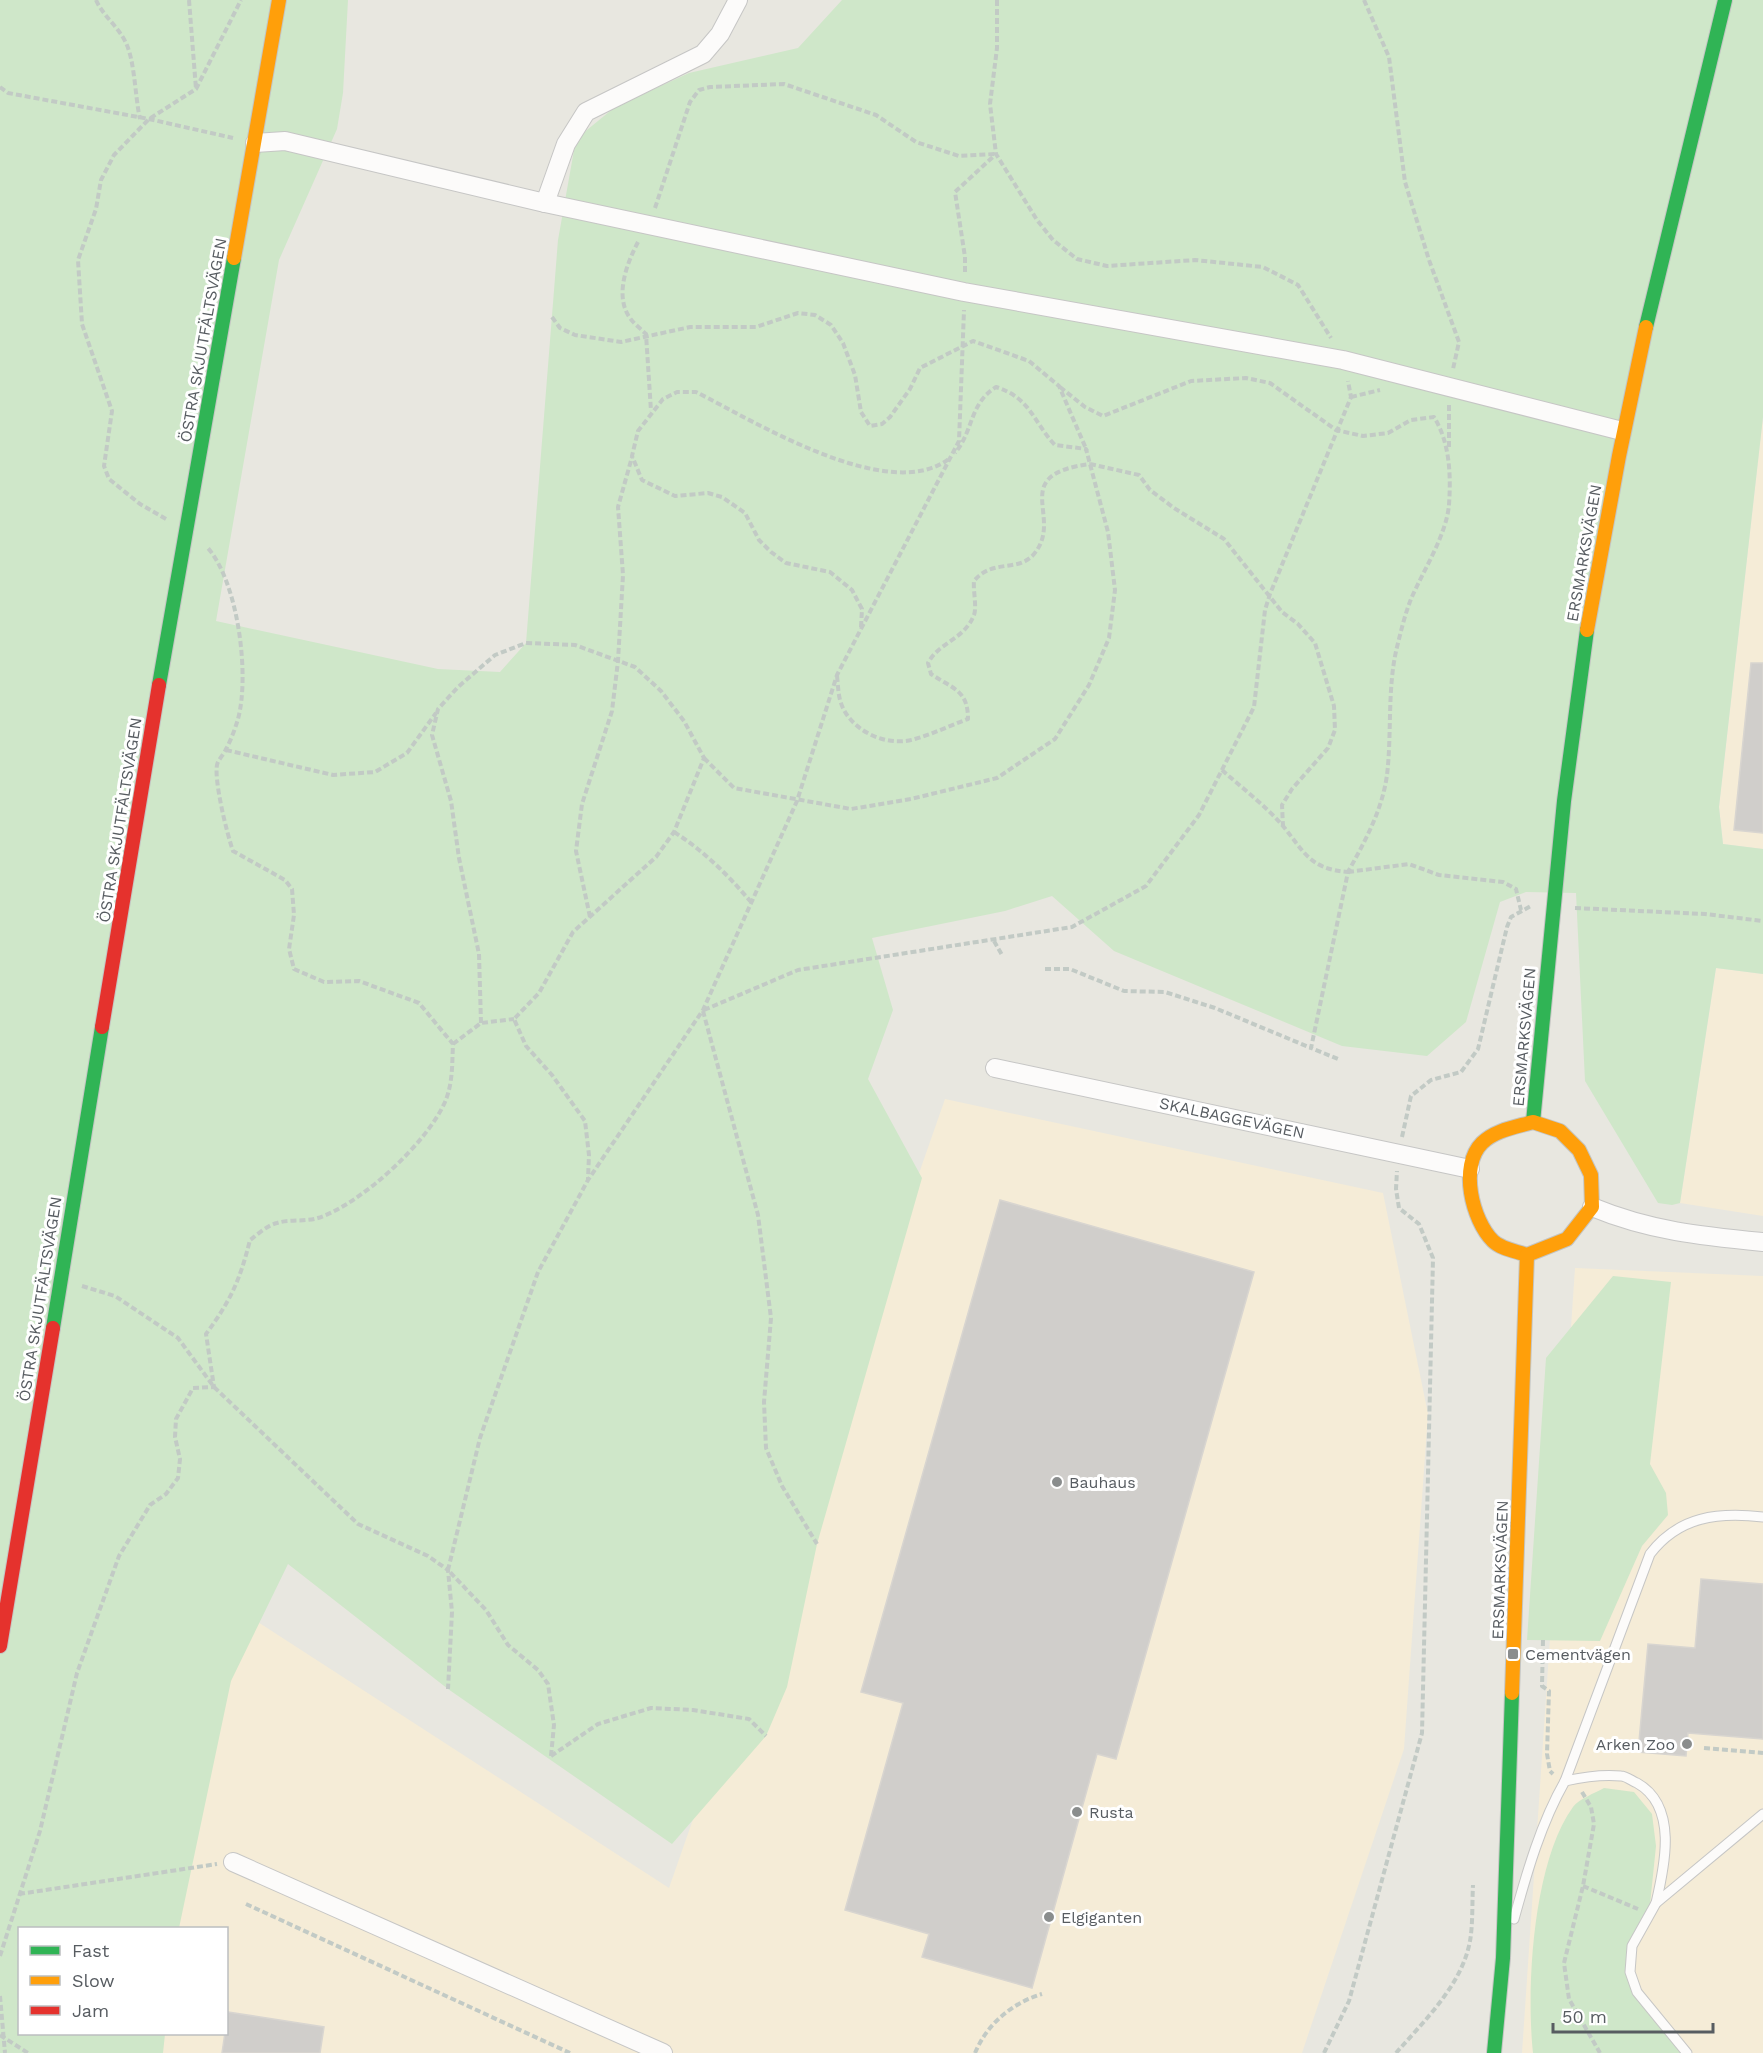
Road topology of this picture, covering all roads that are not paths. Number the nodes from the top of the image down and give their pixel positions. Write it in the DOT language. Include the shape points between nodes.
graph roads {
  1 [pos="279,0"];
  2 [pos="738,0"];
  3 [pos="1725,0"];
  4 [pos="255,143"];
  5 [pos="545,203"];
  6 [pos="1622,431"];
  7 [pos="994,1068"];
  8 [pos="1533,1122"];
  9 [pos="1470,1169"];
  10 [pos="1592,1206"];
  11 [pos="1763,1242"];
  12 [pos="1527,1255"];
  13 [pos="1763,1517"];
  14 [pos="0,1646"];
  15 [pos="1565,1781"];
  16 [pos="1763,1814"];
  17 [pos="233,1862"];
  18 [pos="1656,1903"];
  19 [pos="1503,1958"];
  20 [pos="632,2047"];
  21 [pos="663,2053"];
  22 [pos="1494,2053"];
  23 [pos="1508,2053"];
  24 [pos="1687,2053"];
  1 -- 4 [label="main road, ÖSTRA SKJUTFÄLTSVÄGEN"];
  2 -- 5 [label="street" via="720,34 703,54 586,112 566,144"];
  3 -- 6 [label="main road, ERSMARKSVÄGEN"];
  4 -- 5 [label="street" via="285,141"];
  4 -- 14 [label="main road, ÖSTRA SKJUTFÄLTSVÄGEN" via="185,530"];
  5 -- 6 [label="street" via="964,292 1343,360"];
  6 -- 8 [label="main road, ERSMARKSVÄGEN" via="1590,612 1560,822"];
  7 -- 9 [label="street, SKALBAGGEVÄGEN"];
  8 -- 9 [label="main road" via="1505,1129 1481,1144"];
  8 -- 10 [label="main road" via="1560,1131 1580,1150 1591,1175"];
  9 -- 12 [label="main road" via="1474,1210 1493,1242"];
  10 -- 11 [label="street" via="1628,1222 1677,1234"];
  10 -- 12 [label="main road" via="1568,1239"];
  12 -- 19 [label="main road, ERSMARKSVÄGEN"];
  13 -- 15 [label="lane" via="1722,1515 1700,1519 1663,1536 1650,1554"];
  15 -- 18 [label="lane" via="1623,1776 1651,1791 1662,1812 1665,1844"];
  15 -- 19 [label="lane" via="1529,1866"];
  16 -- 18 [label="lane"];
  17 -- 20 [label="street"];
  18 -- 24 [label="lane" via="1632,1946 1630,1972 1637,1992"];
  19 -- 22 [label="main road, ERSMARKSVÄGEN"];
  19 -- 23 [label="main road, ERSMARKSVÄGEN"];
  20 -- 21 [label="street"];
}
